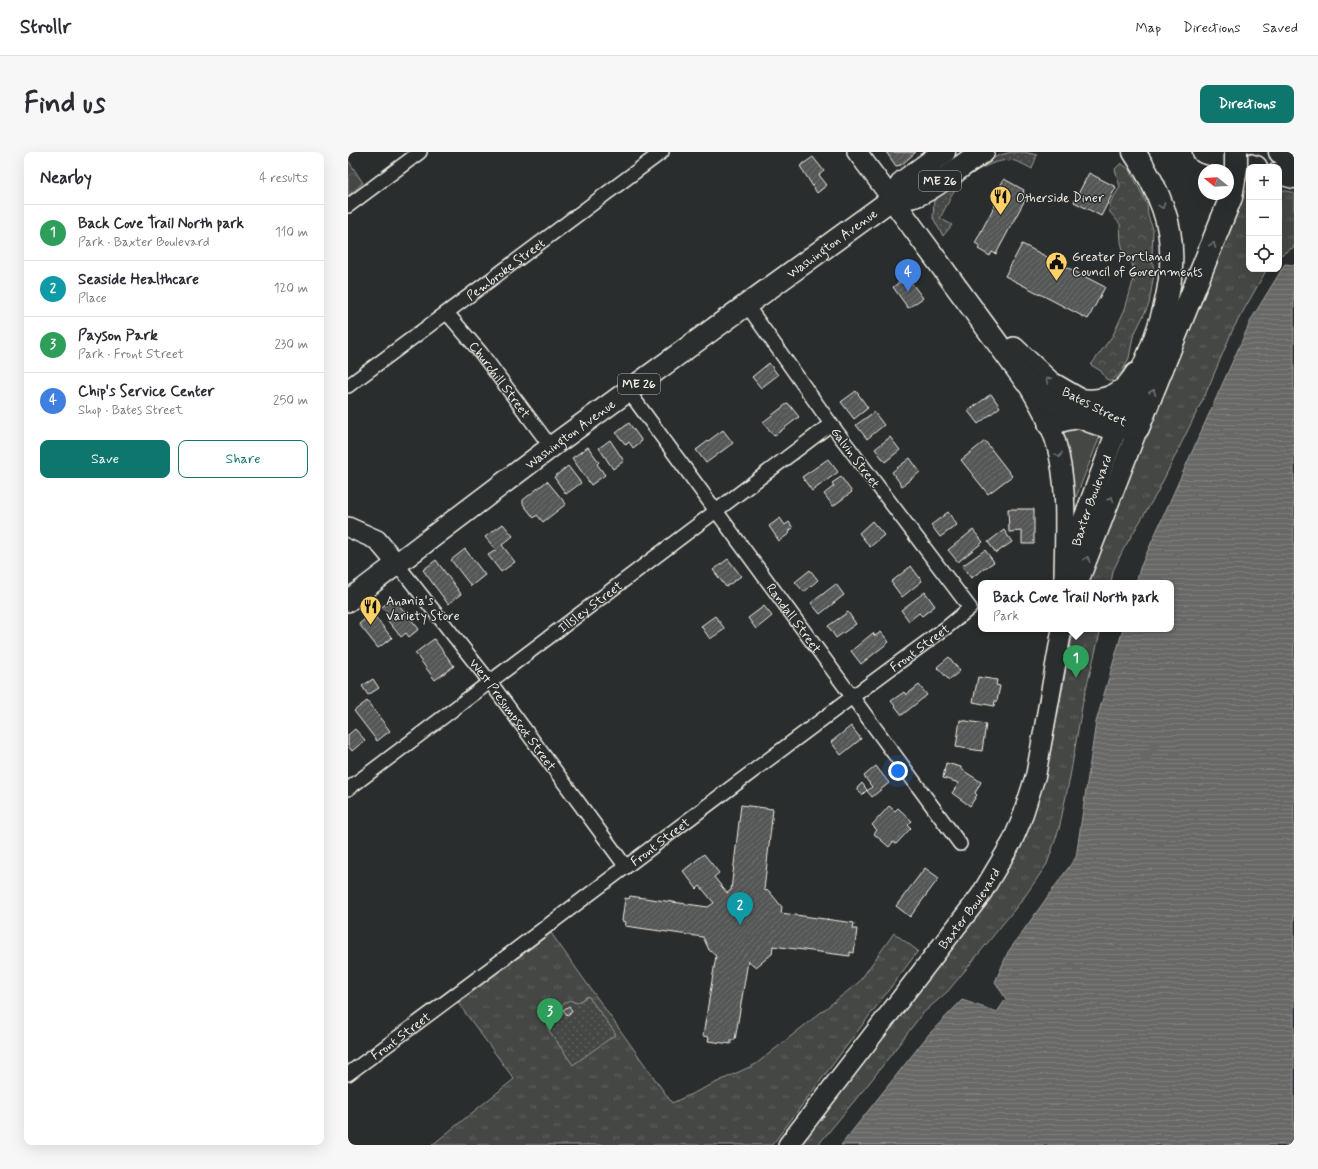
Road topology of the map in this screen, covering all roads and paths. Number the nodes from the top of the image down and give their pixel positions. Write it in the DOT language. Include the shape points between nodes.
graph roads {
  1 [pos="420,152"];
  2 [pos="662,152"];
  3 [pos="858,152"];
  4 [pos="944,152"];
  5 [pos="983,152"];
  6 [pos="1134,152"];
  7 [pos="1204,152"];
  8 [pos="1236,152"];
  9 [pos="1280,152"];
  10 [pos="1294,158"];
  11 [pos="1246,164"];
  12 [pos="1282,174"];
  13 [pos="1294,177"];
  14 [pos="892,199"];
  15 [pos="348,206"];
  16 [pos="964,296"];
  17 [pos="746,304"];
  18 [pos="447,313"];
  19 [pos="1151,349"];
  20 [pos="1026,382"];
  21 [pos="348,386"];
  22 [pos="629,392"];
  23 [pos="1082,409"];
  24 [pos="832,424"];
  25 [pos="1049,425"];
  26 [pos="1126,425"];
  27 [pos="551,447"];
  28 [pos="718,511"];
  29 [pos="348,527"];
  30 [pos="397,564"];
  31 [pos="1065,580"];
  32 [pos="1066,580"];
  33 [pos="1079,580"];
  34 [pos="348,601"];
  35 [pos="970,608"];
  36 [pos="1061,632"];
  37 [pos="490,682"];
  38 [pos="853,696"];
  39 [pos="348,789"];
  40 [pos="960,844"];
  41 [pos="626,867"];
  42 [pos="348,1074"];
  43 [pos="788,1145"];
  1 -- 15 [label="street"];
  2 -- 18 [label="street, Pembroke Street"];
  3 -- 14 [label="street"];
  4 -- 14 [label="highway, ME 26" via="903,182"];
  5 -- 14 [label="highway, ME 26" via="914,196"];
  6 -- 19 [label="highway, one-way" via="1164,210 1170,233 1168,291"];
  7 -- 11 [label="highway"];
  26 -- 8 [label="highway, one-way, bridge" via="1231,197"];
  9 -- 10 [label="highway"];
  12 -- 13 [label="highway"];
  14 -- 16 [label="main road, Bates Street"];
  14 -- 17 [label="main road, Washington Avenue / ME 26"];
  16 -- 20 [label="main road, Bates Street"];
  23 -- 16 [label="main road, Bates Street, one-way" via="1065,392 1039,373"];
  17 -- 22 [label="main road, Washington Avenue / ME 26"];
  17 -- 24 [label="street, Galvin Street"];
  18 -- 21 [label="street, Pembroke Street"];
  18 -- 27 [label="street, Churchill Street" via="481,353"];
  19 -- 23 [label="highway" via="1133,379 1123,390"];
  19 -- 26 [label="highway"];
  20 -- 23 [label="main road, Bates Street" via="1044,396"];
  20 -- 25 [label="street, Bates Street"];
  22 -- 27 [label="main road, Washington Avenue / ME 26"];
  22 -- 28 [label="street, Randall Street"];
  23 -- 25 [label="main road" via="1065,420"];
  23 -- 26 [label="main road, Bates Street" via="1107,427"];
  24 -- 28 [label="street, Illsley Street"];
  24 -- 35 [label="street, Galvin Street"];
  25 -- 31 [label="street, Bates Street, one-way" via="1060,461 1064,486"];
  26 -- 32 [label="street, Baxter Boulevard" via="1080,528"];
  33 -- 26 [label="street, Baxter Boulevard, one-way"];
  27 -- 30 [label="main road, Washington Avenue / ME 26"];
  28 -- 37 [label="street, Illsley Street"];
  28 -- 38 [label="street, Randall Street"];
  29 -- 30 [label="street" via="377,540"];
  30 -- 34 [label="main road, Washington Avenue / ME 26"];
  30 -- 37 [label="street, West Presumpscot Street"];
  35 -- 38 [label="street, Front Street"];
  36 -- 43 [label="street, Baxter Boulevard" via="1036,774 1012,842 980,896"];
  37 -- 39 [label="street, Illsley Street"];
  37 -- 41 [label="street, West Presumpscot Street"];
  38 -- 40 [label="street, Randall Street"];
  38 -- 41 [label="street, Front Street"];
  41 -- 42 [label="street, Front Street"];
}
